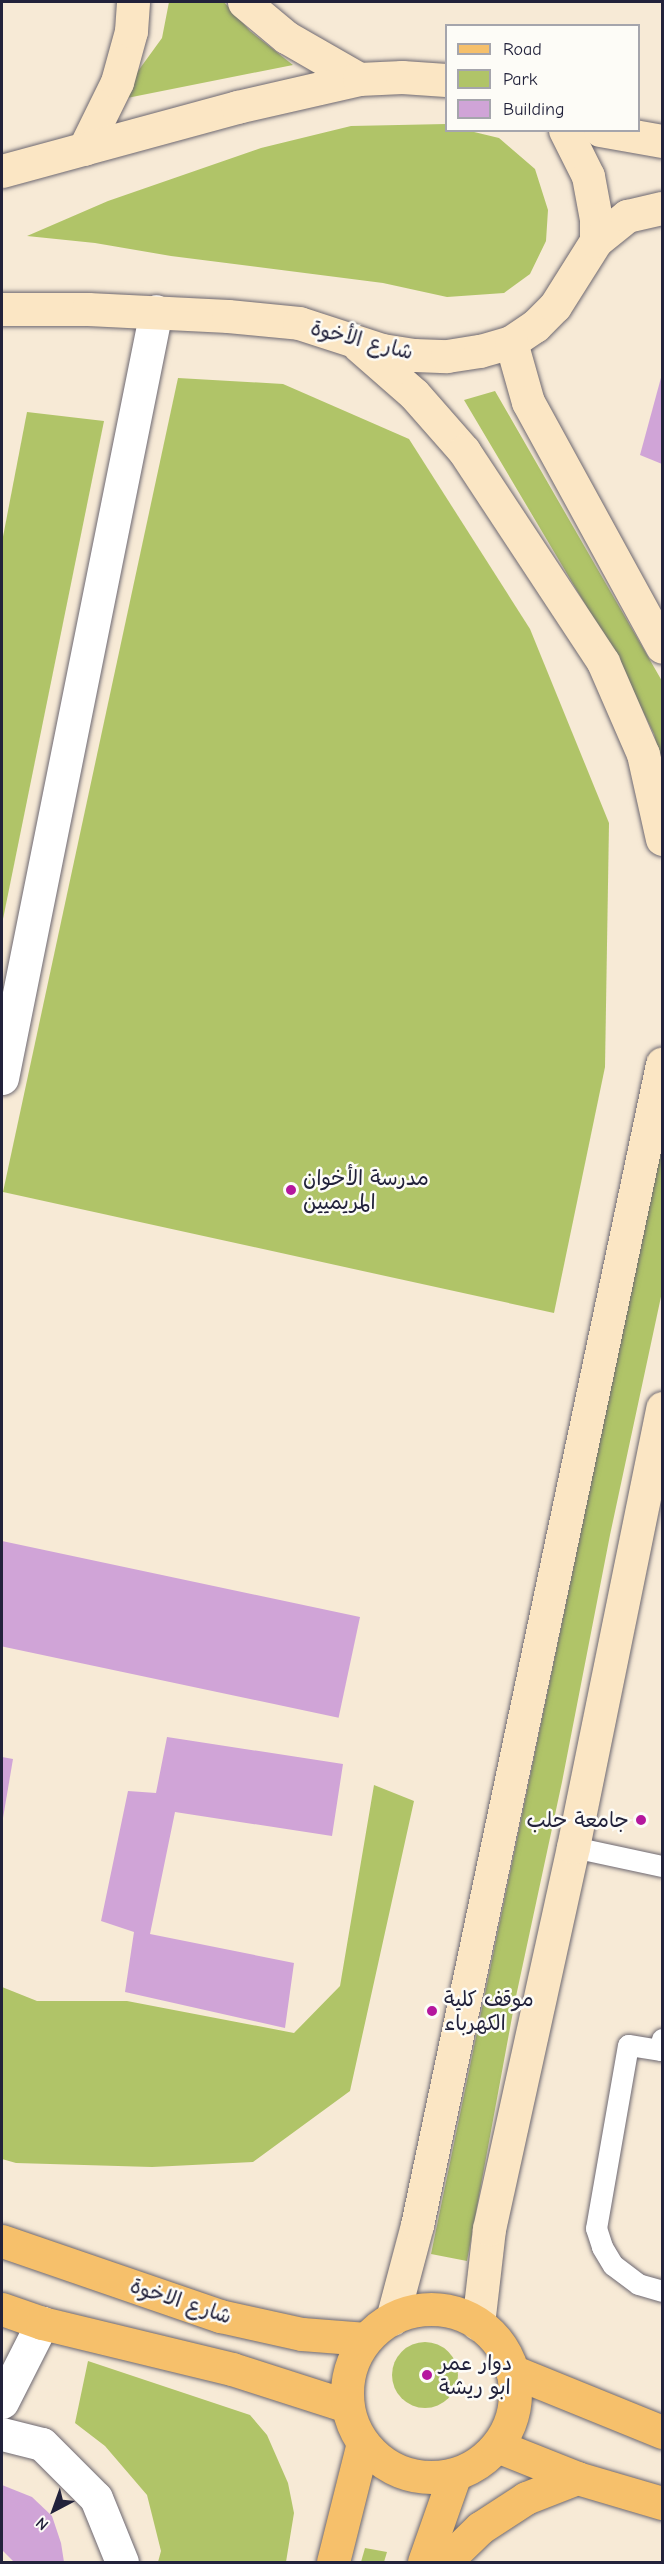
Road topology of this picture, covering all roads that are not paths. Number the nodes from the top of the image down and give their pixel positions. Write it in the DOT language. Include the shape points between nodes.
graph roads {
  1 [pos="133,2"];
  2 [pos="244,2"];
  3 [pos="359,79"];
  4 [pos="445,80"];
  5 [pos="566,132"];
  6 [pos="611,132"];
  7 [pos="663,141"];
  8 [pos="84,149"];
  9 [pos="2,171"];
  10 [pos="663,208"];
  11 [pos="596,241"];
  12 [pos="8,306"];
  13 [pos="156,311"];
  14 [pos="352,340"];
  15 [pos="511,342"];
  16 [pos="663,647"];
  17 [pos="663,839"];
  18 [pos="663,1064"];
  19 [pos="2,1078"];
  20 [pos="663,1408"];
  21 [pos="573,1847"];
  22 [pos="663,1866"];
  23 [pos="662,2046"];
  24 [pos="2,2241"];
  25 [pos="663,2291"];
  26 [pos="2,2309"];
  27 [pos="392,2319"];
  28 [pos="42,2323"];
  29 [pos="478,2324"];
  30 [pos="366,2339"];
  31 [pos="512,2371"];
  32 [pos="2,2402"];
  33 [pos="347,2406"];
  34 [pos="663,2432"];
  35 [pos="2,2434"];
  36 [pos="363,2443"];
  37 [pos="496,2446"];
  38 [pos="455,2475"];
  39 [pos="577,2478"];
  40 [pos="663,2503"];
  41 [pos="122,2562"];
  42 [pos="333,2562"];
  43 [pos="424,2562"];
  44 [pos="445,2562"];
  1 -- 8 [label="main road" via="131,31 117,82"];
  2 -- 3 [label="main road" via="286,37"];
  3 -- 4 [label="main road"];
  3 -- 8 [label="main road"];
  5 -- 11 [label="main road" via="588,177"];
  6 -- 7 [label="main road"];
  8 -- 9 [label="main road"];
  10 -- 11 [label="main road, شارع الأخوة" via="627,216"];
  11 -- 15 [label="main road, شارع الأخوة" via="555,306"];
  12 -- 13 [label="main road, شارع الأخوة"];
  13 -- 14 [label="main road, شارع الأخوة" via="299,323"];
  13 -- 19 [label="street"];
  14 -- 15 [label="main road, شارع الأخوة" via="382,350 436,356 480,351"];
  14 -- 17 [label="main road" via="414,394 464,452 603,662 643,754"];
  15 -- 16 [label="main road" via="528,402"];
  18 -- 27 [label="main road" via="417,2225"];
  20 -- 21 [label="main road"];
  21 -- 22 [label="lane"];
  21 -- 29 [label="main road" via="489,2229"];
  23 -- 25 [label="lane" via="628,2045 596,2228 613,2265 638,2284"];
  24 -- 30 [label="main road, شارع الاخوة" via="220,2316 302,2334"];
  26 -- 28 [label="main road"];
  27 -- 29 [label="main road" via="413,2311 435,2310 458,2314"];
  27 -- 30 [label="main road"];
  28 -- 32 [label="street"];
  28 -- 33 [label="main road" via="232,2369"];
  29 -- 31 [label="main road" via="499,2344"];
  30 -- 33 [label="main road" via="347,2382"];
  31 -- 34 [label="main road"];
  31 -- 37 [label="main road" via="513,2411"];
  33 -- 36 [label="main road"];
  35 -- 41 [label="street" via="42,2444 96,2498"];
  36 -- 38 [label="main road" via="381,2461 404,2473 429,2478"];
  36 -- 42 [label="main road"];
  37 -- 38 [label="main road" via="478,2463"];
  37 -- 39 [label="main road"];
  38 -- 43 [label="main road"];
  39 -- 40 [label="main road"];
  39 -- 44 [label="main road" via="526,2498 480,2528"];
}
